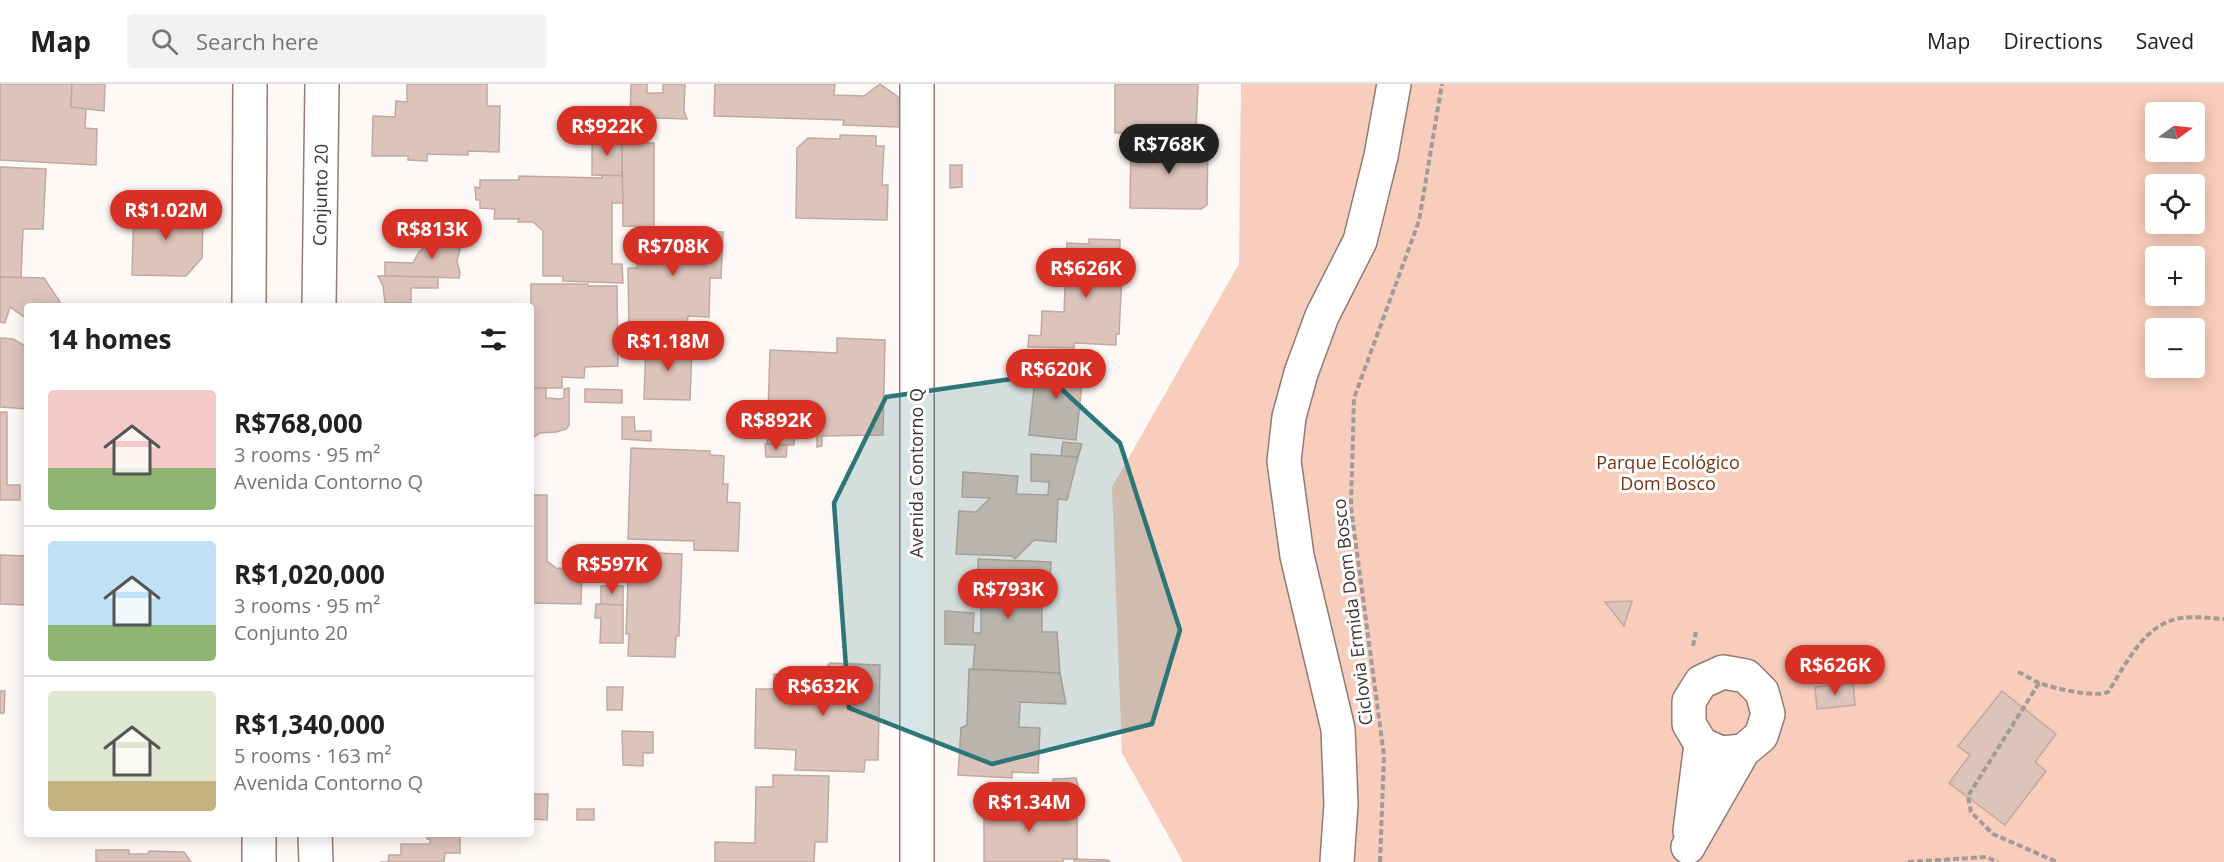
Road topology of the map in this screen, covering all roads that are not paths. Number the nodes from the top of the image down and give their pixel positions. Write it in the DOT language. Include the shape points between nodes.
graph roads {
  1 [pos="250,84"];
  2 [pos="322,84"];
  3 [pos="917,84"];
  4 [pos="1394,84"];
  5 [pos="249,303"];
  6 [pos="319,303"];
  7 [pos="1701,744"];
  8 [pos="1743,751"];
  9 [pos="249,837"];
  10 [pos="260,837"];
  11 [pos="315,837"];
  12 [pos="1688,855"];
  13 [pos="248,862"];
  14 [pos="259,862"];
  15 [pos="316,862"];
  16 [pos="917,862"];
  17 [pos="1337,862"];
  1 -- 5 [label="street"];
  2 -- 6 [label="street, Conjunto 20"];
  3 -- 16 [label="street, Avenida Contorno Q"];
  4 -- 17 [label="street" via="1360,241 1322,316 1301,374 1289,417 1284,461 1297,556 1338,729 1341,804"];
  7 -- 8 [label="street" via="1721,753"];
  7 -- 8 [label="street" via="1689,724 1689,701 1701,681 1722,672 1746,676 1762,692 1768,714 1761,736"];
  7 -- 12 [label="street"];
  8 -- 12 [label="street"];
  9 -- 13 [label="street"];
  10 -- 14 [label="street"];
  11 -- 15 [label="street"];
}
